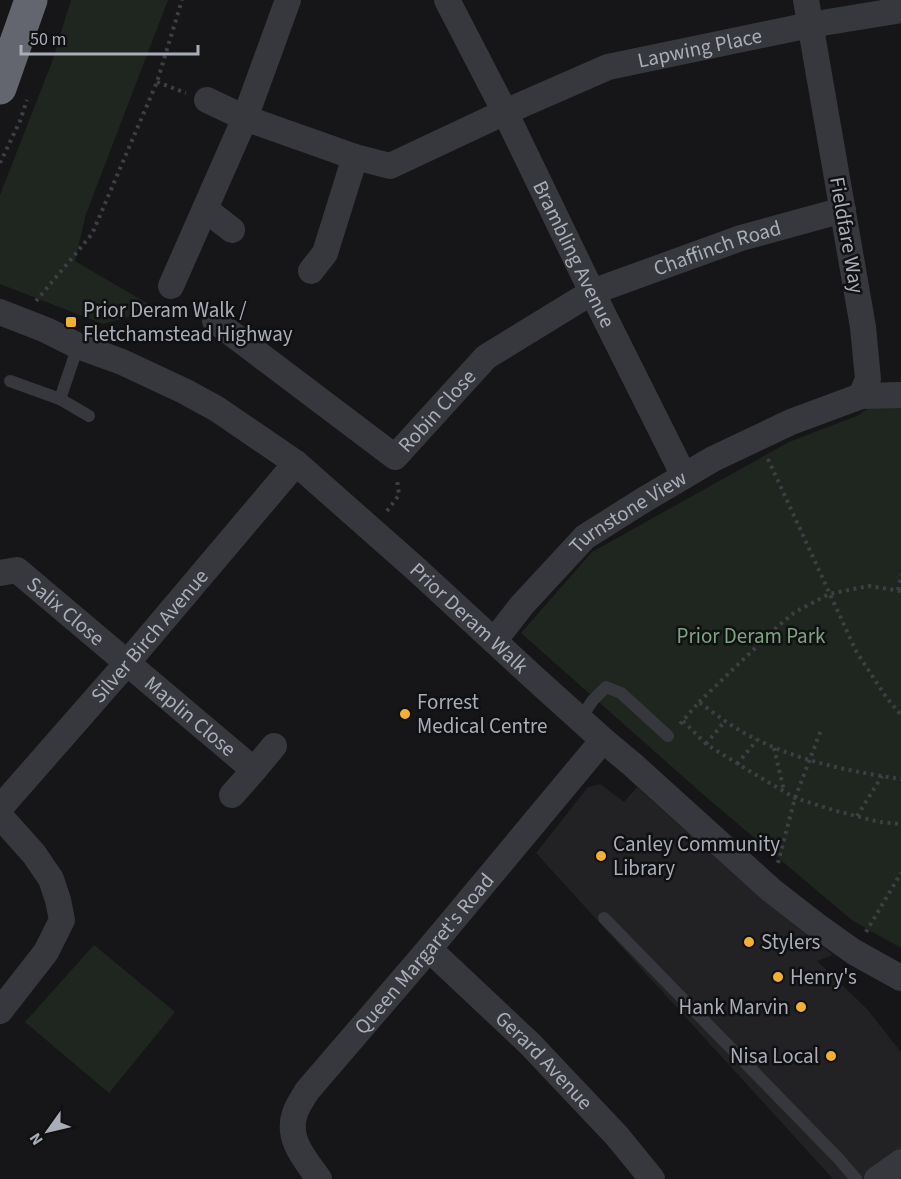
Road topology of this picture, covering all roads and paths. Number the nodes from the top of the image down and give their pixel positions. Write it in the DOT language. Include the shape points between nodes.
graph roads {
  1 [pos="31,0"];
  2 [pos="182,0"];
  3 [pos="288,0"];
  4 [pos="447,0"];
  5 [pos="901,10"];
  6 [pos="808,12"];
  7 [pos="157,82"];
  8 [pos="0,88"];
  9 [pos="207,100"];
  10 [pos="505,112"];
  11 [pos="245,118"];
  12 [pos="355,157"];
  13 [pos="205,209"];
  14 [pos="843,210"];
  15 [pos="232,230"];
  16 [pos="311,271"];
  17 [pos="171,286"];
  18 [pos="592,292"];
  19 [pos="10,316"];
  20 [pos="227,325"];
  21 [pos="78,346"];
  22 [pos="10,381"];
  23 [pos="901,394"];
  24 [pos="861,396"];
  25 [pos="60,399"];
  26 [pos="89,416"];
  27 [pos="758,438"];
  28 [pos="395,457"];
  29 [pos="296,463"];
  30 [pos="684,476"];
  31 [pos="372,531"];
  32 [pos="0,573"];
  33 [pos="901,574"];
  34 [pos="900,591"];
  35 [pos="829,594"];
  36 [pos="494,641"];
  37 [pos="127,663"];
  38 [pos="699,702"];
  39 [pos="901,715"];
  40 [pos="580,719"];
  41 [pos="683,721"];
  42 [pos="725,722"];
  43 [pos="820,730"];
  44 [pos="668,736"];
  45 [pos="603,740"];
  46 [pos="757,740"];
  47 [pos="706,744"];
  48 [pos="274,746"];
  49 [pos="774,748"];
  50 [pos="810,760"];
  51 [pos="737,764"];
  52 [pos="254,770"];
  53 [pos="882,776"];
  54 [pos="901,779"];
  55 [pos="784,791"];
  56 [pos="232,795"];
  57 [pos="795,798"];
  58 [pos="0,808"];
  59 [pos="0,816"];
  60 [pos="857,816"];
  61 [pos="901,824"];
  62 [pos="901,873"];
  63 [pos="771,890"];
  64 [pos="604,918"];
  65 [pos="429,950"];
  66 [pos="854,952"];
  67 [pos="901,978"];
  68 [pos="0,1011"];
  69 [pos="901,1162"];
  70 [pos="319,1179"];
  71 [pos="652,1179"];
  72 [pos="856,1179"];
  73 [pos="877,1179"];
  1 -- 8 [label="highway"];
  2 -- 7 [label="path"];
  3 -- 11 [label="street"];
  4 -- 10 [label="street, Brambling Avenue"];
  5 -- 6 [label="street, Lapwing Place"];
  6 -- 10 [label="street, Lapwing Place" via="608,67"];
  6 -- 14 [label="street, Fieldfare Way"];
  7 -- 9 [label="path"];
  7 -- 19 [label="path" via="92,234"];
  9 -- 11 [label="street, Lapwing Place"];
  10 -- 12 [label="street, Lapwing Place" via="390,166"];
  10 -- 18 [label="street, Brambling Avenue"];
  11 -- 12 [label="street, Lapwing Place"];
  11 -- 13 [label="street"];
  12 -- 16 [label="street" via="325,253"];
  13 -- 15 [label="street"];
  13 -- 17 [label="street"];
  14 -- 18 [label="street, Chaffinch Road" via="741,238"];
  14 -- 24 [label="street, Fieldfare Way" via="864,327 868,379"];
  18 -- 28 [label="street, Robin Close" via="486,357"];
  18 -- 30 [label="street, Brambling Avenue"];
  19 -- 21 [label="street, Prior Deram Walk"];
  20 -- 28 [label="street, Robin Close"];
  21 -- 25 [label="lane"];
  21 -- 29 [label="street, Prior Deram Walk" via="122,362 201,400"];
  22 -- 25 [label="lane"];
  23 -- 24 [label="street"];
  24 -- 27 [label="street, Turnstone View"];
  25 -- 26 [label="lane"];
  27 -- 30 [label="street, Turnstone View"];
  27 -- 35 [label="path"];
  28 -- 31 [label="path" via="399,495"];
  29 -- 31 [label="street, Prior Deram Walk"];
  29 -- 37 [label="street, Silver Birch Avenue"];
  30 -- 36 [label="street, Turnstone View" via="585,537"];
  31 -- 36 [label="street, Prior Deram Walk"];
  32 -- 37 [label="street, Salix Close" via="17,570"];
  33 -- 34 [label="path"];
  34 -- 35 [label="path" via="869,586"];
  35 -- 38 [label="path" via="795,612"];
  35 -- 39 [label="path" via="856,651 885,698"];
  36 -- 40 [label="street, Prior Deram Walk"];
  37 -- 52 [label="street, Maplin Close"];
  37 -- 58 [label="street, Silver Birch Avenue"];
  38 -- 41 [label="path"];
  38 -- 42 [label="path"];
  40 -- 44 [label="lane" via="606,687 621,693"];
  40 -- 45 [label="street, Prior Deram Walk"];
  41 -- 44 [label="path"];
  41 -- 47 [label="path"];
  42 -- 46 [label="path"];
  42 -- 47 [label="path"];
  43 -- 50 [label="path"];
  45 -- 63 [label="street, Prior Deram Walk"];
  45 -- 65 [label="street, Queen Margaret's Road"];
  46 -- 49 [label="path"];
  46 -- 51 [label="path"];
  47 -- 51 [label="path"];
  48 -- 52 [label="street, Maplin Close"];
  49 -- 50 [label="path"];
  49 -- 55 [label="path"];
  50 -- 53 [label="path"];
  50 -- 57 [label="path"];
  51 -- 55 [label="path"];
  52 -- 56 [label="street, Maplin Close"];
  53 -- 54 [label="path"];
  53 -- 60 [label="path"];
  55 -- 57 [label="path"];
  57 -- 60 [label="path"];
  57 -- 63 [label="path"];
  59 -- 68 [label="street" via="51,879 62,920 46,952"];
  60 -- 61 [label="path"];
  62 -- 66 [label="path"];
  63 -- 66 [label="street, Prior Deram Walk"];
  64 -- 72 [label="lane"];
  65 -- 70 [label="street, Queen Margaret's Road" via="307,1091 295,1112 291,1130 300,1152"];
  65 -- 71 [label="street, Gerard Avenue" via="530,1044"];
  66 -- 67 [label="street, Prior Deram Walk"];
  69 -- 73 [label="street"];
}
